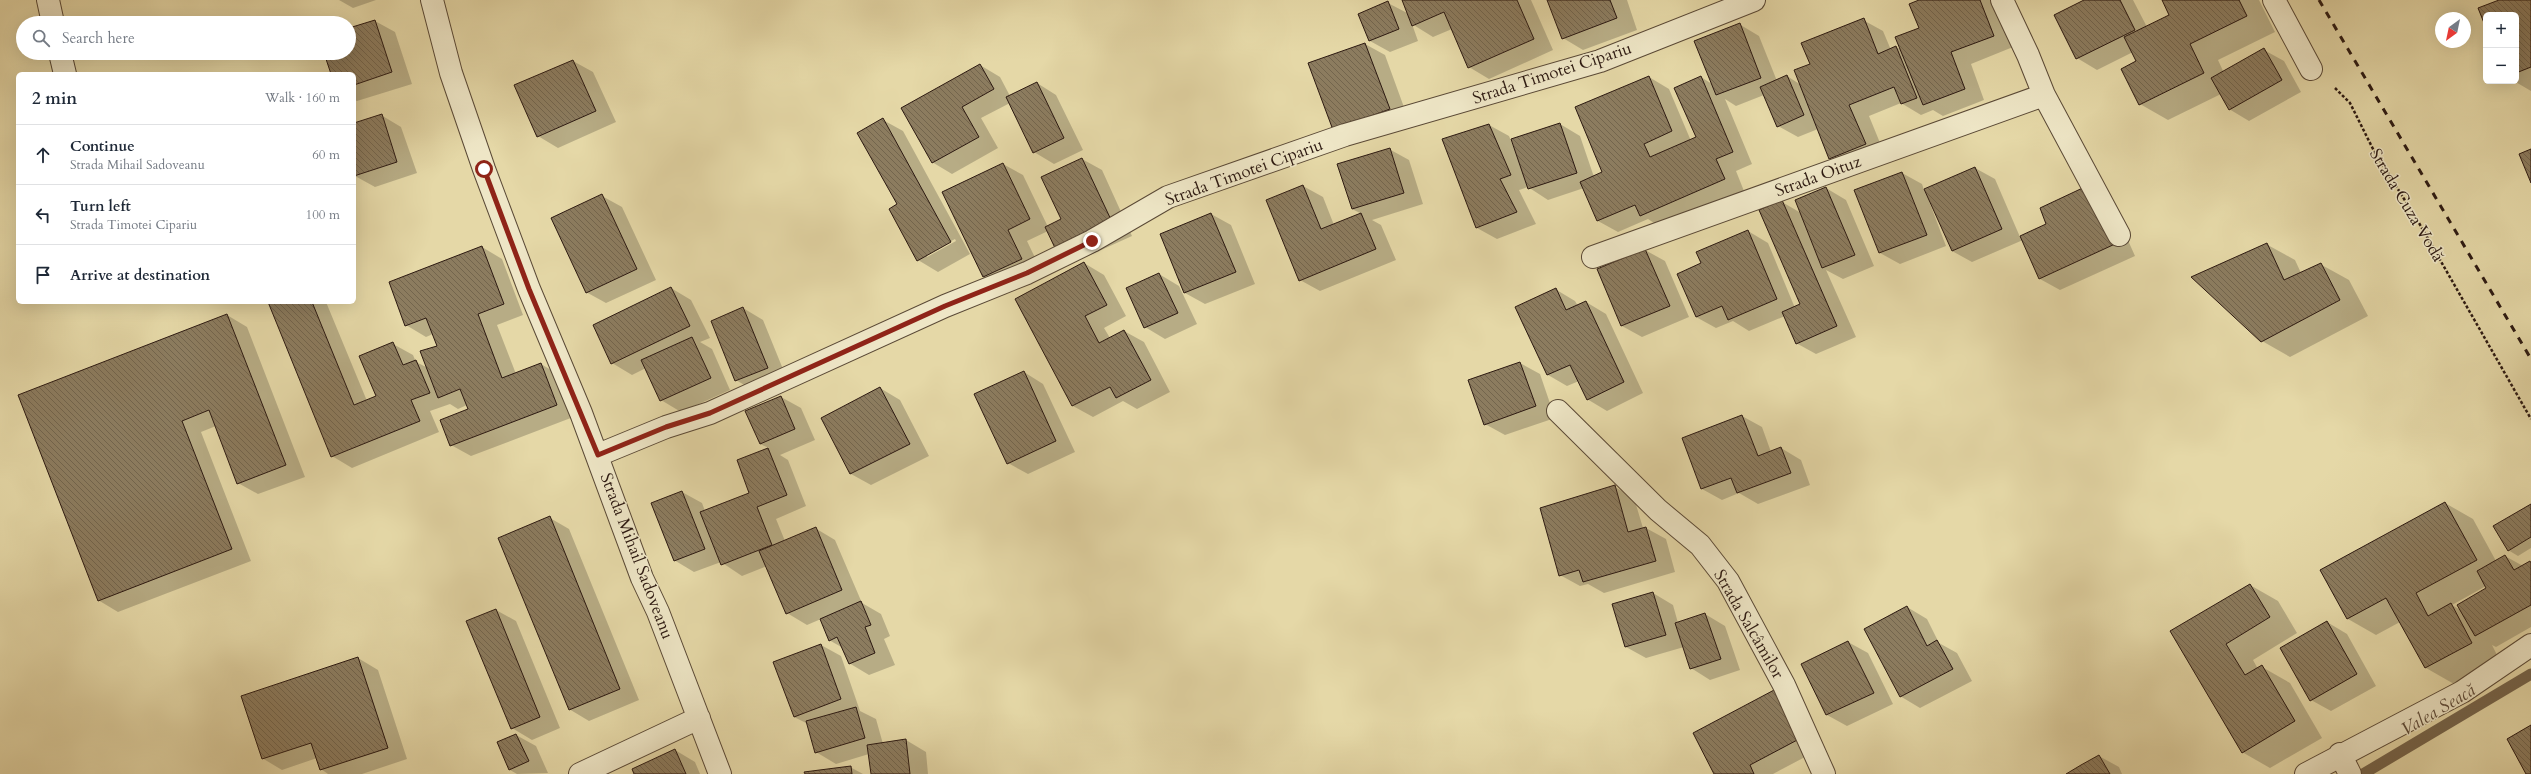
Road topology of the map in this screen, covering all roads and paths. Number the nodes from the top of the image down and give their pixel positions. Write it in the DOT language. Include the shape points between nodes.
graph roads {
  1 [pos="48,0"];
  2 [pos="432,0"];
  3 [pos="1754,0"];
  4 [pos="2002,0"];
  5 [pos="2274,0"];
  6 [pos="51,16"];
  7 [pos="61,60"];
  8 [pos="2311,69"];
  9 [pos="64,72"];
  10 [pos="2044,95"];
  11 [pos="2119,235"];
  12 [pos="1593,257"];
  13 [pos="1558,411"];
  14 [pos="2531,419"];
  15 [pos="598,455"];
  16 [pos="2531,645"];
  17 [pos="699,718"];
  18 [pos="2340,754"];
  19 [pos="580,774"];
  20 [pos="720,774"];
  21 [pos="1824,774"];
  22 [pos="2306,774"];
  23 [pos="2350,774"];
  1 -- 6 [label="street"];
  2 -- 15 [label="street, Strada Mihail Sadoveanu" via="451,73 484,169 529,289"];
  3 -- 15 [label="street, Strada Timotei Cipariu" via="1600,61 1346,135 1168,197 1092,241 1027,273 945,306 710,413 666,427"];
  4 -- 10 [label="street"];
  5 -- 8 [label="street"];
  7 -- 9 [label="street"];
  8 -- 14 [label="path, Strada Cuza Vodă" via="2350,103 2373,149 2419,223"];
  10 -- 11 [label="street"];
  10 -- 12 [label="street, Strada Oituz"];
  13 -- 21 [label="street, Strada Salcâmilor" via="1658,510 1700,545 1728,581 1784,685"];
  15 -- 17 [label="street, Strada Mihail Sadoveanu" via="642,578"];
  16 -- 18 [label="street" via="2462,692"];
  17 -- 19 [label="street"];
  17 -- 20 [label="street, Strada Mihail Sadoveanu"];
  18 -- 22 [label="street"];
  18 -- 23 [label="street"];
}
